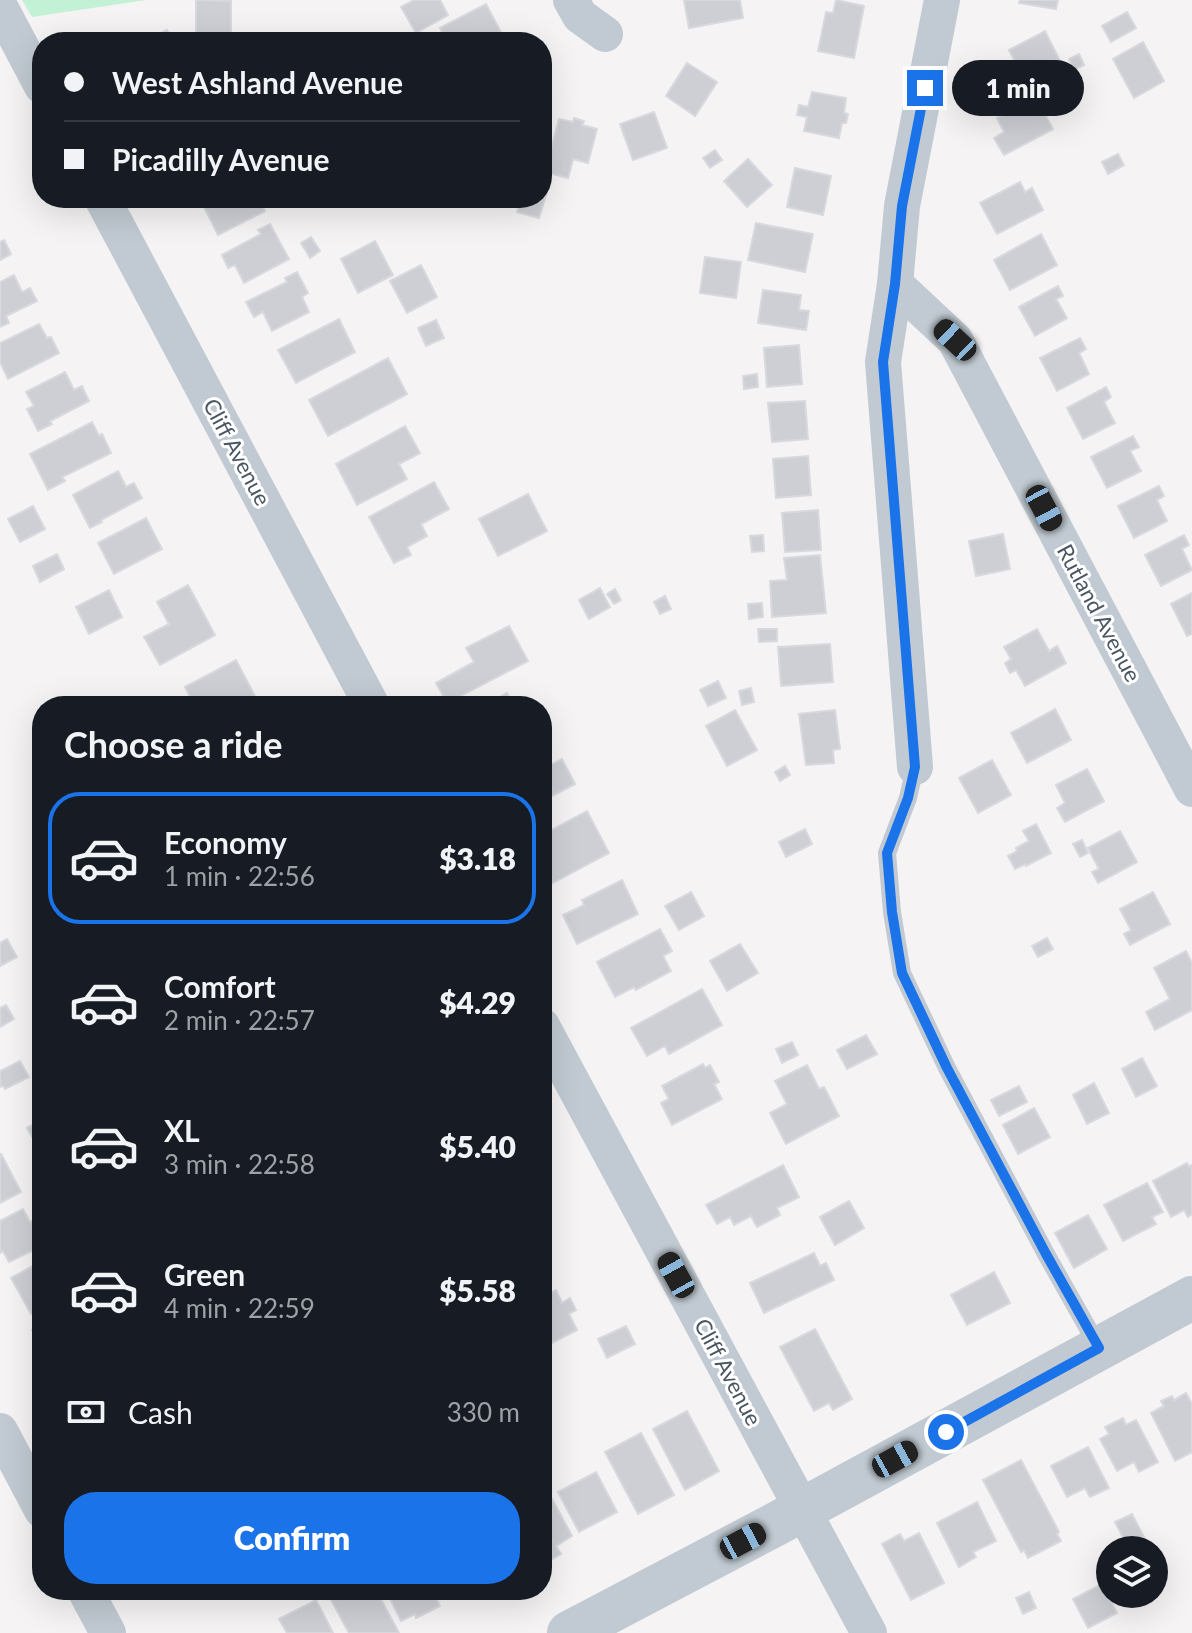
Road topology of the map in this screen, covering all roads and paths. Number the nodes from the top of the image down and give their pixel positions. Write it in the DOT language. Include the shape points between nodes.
graph roads {
  1 [pos="571,0"];
  2 [pos="942,0"];
  3 [pos="0,7"];
  4 [pos="605,34"];
  5 [pos="32,67"];
  6 [pos="107,208"];
  7 [pos="895,284"];
  8 [pos="367,696"];
  9 [pos="915,767"];
  10 [pos="1192,789"];
  11 [pos="552,1045"];
  12 [pos="1192,1298"];
  13 [pos="1099,1348"];
  14 [pos="0,1431"];
  15 [pos="32,1491"];
  16 [pos="803,1509"];
  17 [pos="90,1600"];
  18 [pos="108,1633"];
  19 [pos="569,1633"];
  20 [pos="869,1633"];
  1 -- 4 [label="street" via="580,16"];
  2 -- 7 [label="street" via="902,206"];
  3 -- 5 [label="street"];
  6 -- 8 [label="street, Cliff Avenue"];
  7 -- 9 [label="street" via="883,362"];
  7 -- 10 [label="street, Rutland Avenue" via="955,340"];
  9 -- 13 [label="lane" via="887,853 902,973 954,1081"];
  11 -- 16 [label="street, Cliff Avenue"];
  12 -- 13 [label="street"];
  13 -- 16 [label="street"];
  14 -- 15 [label="street"];
  16 -- 19 [label="street" via="613,1617"];
  16 -- 20 [label="street, Cliff Avenue"];
  17 -- 18 [label="street"];
}
